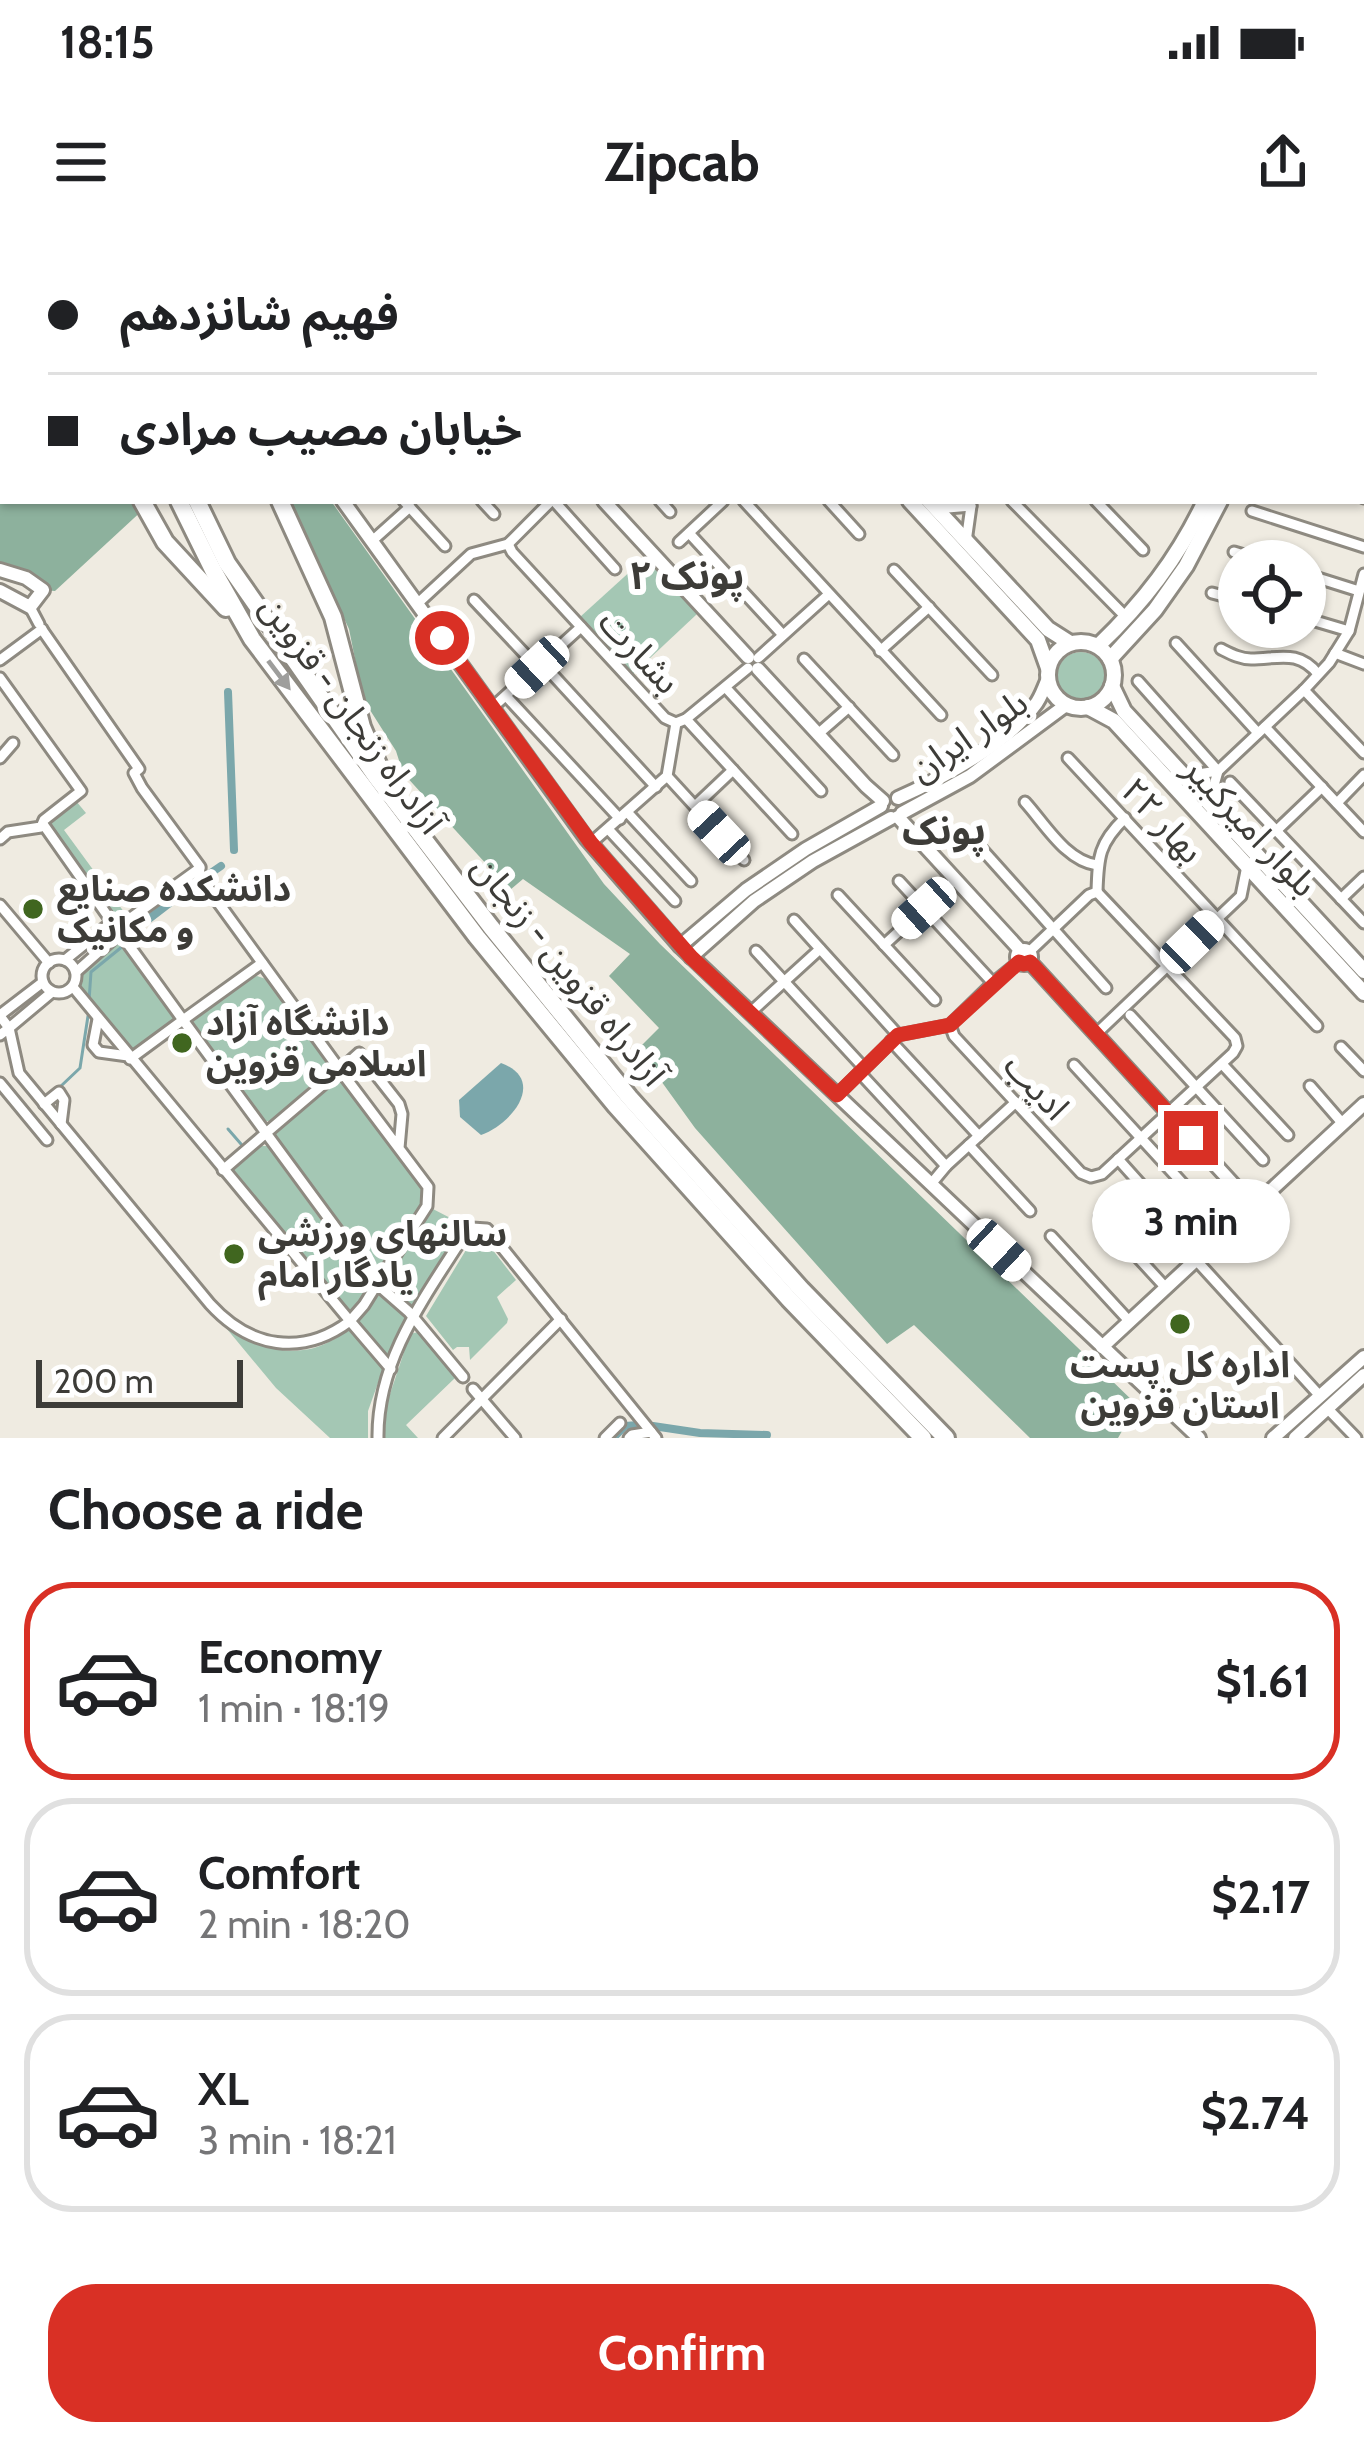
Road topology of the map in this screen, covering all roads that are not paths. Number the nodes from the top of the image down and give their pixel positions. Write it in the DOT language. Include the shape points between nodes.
graph roads {
  1 [pos="144,504"];
  2 [pos="180,504"];
  3 [pos="198,504"];
  4 [pos="281,504"];
  5 [pos="345,504"];
  6 [pos="407,504"];
  7 [pos="485,504"];
  8 [pos="549,504"];
  9 [pos="555,504"];
  10 [pos="607,504"];
  11 [pos="663,504"];
  12 [pos="720,504"];
  13 [pos="747,504"];
  14 [pos="832,504"];
  15 [pos="913,504"];
  16 [pos="974,504"];
  17 [pos="1015,504"];
  18 [pos="1099,504"];
  19 [pos="1203,504"];
  20 [pos="1218,504"];
  21 [pos="933,505"];
  22 [pos="1252,511"];
  23 [pos="670,512"];
  24 [pos="494,514"];
  25 [pos="689,533"];
  26 [pos="860,534"];
  27 [pos="372,541"];
  28 [pos="679,542"];
  29 [pos="966,542"];
  30 [pos="508,544"];
  31 [pos="445,546"];
  32 [pos="1364,548"];
  33 [pos="1143,550"];
  34 [pos="615,569"];
  35 [pos="0,570"];
  36 [pos="894,570"];
  37 [pos="1326,578"];
  38 [pos="1362,584"];
  39 [pos="0,591"];
  40 [pos="1212,592"];
  41 [pos="829,593"];
  42 [pos="1218,594"];
  43 [pos="474,600"];
  44 [pos="417,604"];
  45 [pos="928,607"];
  46 [pos="30,608"];
  47 [pos="1121,613"];
  48 [pos="1326,624"];
  49 [pos="581,627"];
  50 [pos="41,628"];
  51 [pos="1349,631"];
  52 [pos="783,635"];
  53 [pos="252,639"];
  54 [pos="1176,643"];
  55 [pos="1070,644"];
  56 [pos="1098,646"];
  57 [pos="1221,649"];
  58 [pos="880,651"];
  59 [pos="1335,652"];
  60 [pos="804,658"];
  61 [pos="1109,658"];
  62 [pos="0,660"];
  63 [pos="753,663"];
  64 [pos="1364,664"];
  65 [pos="539,665"];
  66 [pos="1048,673"];
  67 [pos="1318,674"];
  68 [pos="992,675"];
  69 [pos="0,678"];
  70 [pos="1138,681"];
  71 [pos="1112,686"];
  72 [pos="726,688"];
  73 [pos="1304,690"];
  74 [pos="506,696"];
  75 [pos="1066,705"];
  76 [pos="848,707"];
  77 [pos="1088,707"];
  78 [pos="492,708"];
  79 [pos="941,715"];
  80 [pos="681,721"];
  81 [pos="1261,730"];
  82 [pos="818,734"];
  83 [pos="13,743"];
  84 [pos="1364,753"];
  85 [pos="892,755"];
  86 [pos="0,758"];
  87 [pos="1068,758"];
  88 [pos="733,770"];
  89 [pos="1218,770"];
  90 [pos="1364,775"];
  91 [pos="668,776"];
  92 [pos="1184,776"];
  93 [pos="1230,782"];
  94 [pos="866,786"];
  95 [pos="656,787"];
  96 [pos="1322,787"];
  97 [pos="821,790"];
  98 [pos="389,794"];
  99 [pos="937,796"];
  100 [pos="1025,802"];
  101 [pos="1208,803"];
  102 [pos="1336,803"];
  103 [pos="695,806"];
  104 [pos="892,809"];
  105 [pos="624,816"];
  106 [pos="1125,818"];
  107 [pos="43,824"];
  108 [pos="850,824"];
  109 [pos="609,830"];
  110 [pos="1276,830"];
  111 [pos="1364,832"];
  112 [pos="792,834"];
  113 [pos="1,836"];
  114 [pos="918,838"];
  115 [pos="970,838"];
  116 [pos="591,843"];
  117 [pos="662,850"];
  118 [pos="744,860"];
  119 [pos="1097,865"];
  120 [pos="1247,866"];
  121 [pos="200,867"];
  122 [pos="644,868"];
  123 [pos="1364,877"];
  124 [pos="956,879"];
  125 [pos="899,880"];
  126 [pos="691,881"];
  127 [pos="1097,892"];
  128 [pos="1271,892"];
  129 [pos="838,896"];
  130 [pos="1241,896"];
  131 [pos="1341,899"];
  132 [pos="675,902"];
  133 [pos="0,905"];
  134 [pos="924,908"];
  135 [pos="1217,919"];
  136 [pos="794,920"];
  137 [pos="1364,922"];
  138 [pos="116,928"];
  139 [pos="1053,929"];
  140 [pos="884,945"];
  141 [pos="820,949"];
  142 [pos="686,952"];
  143 [pos="756,952"];
  144 [pos="1025,957"];
  145 [pos="65,961"];
  146 [pos="49,963"];
  147 [pos="262,963"];
  148 [pos="1168,965"];
  149 [pos="1364,971"];
  150 [pos="76,972"];
  151 [pos="43,982"];
  152 [pos="784,982"];
  153 [pos="993,983"];
  154 [pos="73,987"];
  155 [pos="1106,988"];
  156 [pos="52,992"];
  157 [pos="1364,993"];
  158 [pos="935,1000"];
  159 [pos="751,1012"];
  160 [pos="1130,1015"];
  161 [pos="0,1016"];
  162 [pos="98,1019"];
  163 [pos="183,1020"];
  164 [pos="950,1025"];
  165 [pos="1318,1026"];
  166 [pos="4,1032"];
  167 [pos="1096,1034"];
  168 [pos="895,1038"];
  169 [pos="1341,1047"];
  170 [pos="129,1057"];
  171 [pos="1222,1064"];
  172 [pos="1074,1065"];
  173 [pos="340,1070"];
  174 [pos="862,1070"];
  175 [pos="1364,1071"];
  176 [pos="0,1083"];
  177 [pos="1310,1086"];
  178 [pos="1197,1087"];
  179 [pos="837,1095"];
  180 [pos="1016,1102"];
  181 [pos="44,1104"];
  182 [pos="1364,1104"];
  183 [pos="1168,1113"];
  184 [pos="61,1124"];
  185 [pos="1343,1124"];
  186 [pos="266,1133"];
  187 [pos="1288,1135"];
  188 [pos="979,1136"];
  189 [pos="1141,1138"];
  190 [pos="47,1140"];
  191 [pos="969,1145"];
  192 [pos="399,1148"];
  193 [pos="1118,1159"];
  194 [pos="1263,1160"];
  195 [pos="946,1166"];
  196 [pos="223,1170"];
  197 [pos="931,1184"];
  198 [pos="1254,1207"];
  199 [pos="1030,1210"];
  200 [pos="1207,1210"];
  201 [pos="1100,1216"];
  202 [pos="1051,1236"];
  203 [pos="1200,1257"];
  204 [pos="377,1283"];
  205 [pos="1166,1288"];
  206 [pos="413,1316"];
  207 [pos="562,1319"];
  208 [pos="350,1321"];
  209 [pos="1130,1322"];
  210 [pos="1102,1347"];
  211 [pos="1364,1357"];
  212 [pos="391,1370"];
  213 [pos="1364,1375"];
  214 [pos="463,1377"];
  215 [pos="473,1389"];
  216 [pos="484,1399"];
  217 [pos="1326,1403"];
  218 [pos="620,1423"];
  219 [pos="653,1435"];
  220 [pos="378,1438"];
  221 [pos="443,1438"];
  222 [pos="514,1438"];
  223 [pos="605,1438"];
  224 [pos="628,1438"];
  225 [pos="923,1438"];
  226 [pos="946,1438"];
  227 [pos="1199,1438"];
  228 [pos="1273,1438"];
  229 [pos="1294,1438"];
  230 [pos="1356,1438"];
  1 -- 53 [label="highway" via="165,542"];
  2 -- 53 [label="highway, آزادراه زنجان - قزوین"];
  3 -- 98 [label="highway, آزادراه قزوین - زنجان" via="227,562"];
  4 -- 98 [label="highway" via="333,616"];
  5 -- 27 [label="street"];
  6 -- 27 [label="street"];
  6 -- 31 [label="street"];
  7 -- 24 [label="street"];
  8 -- 30 [label="street"];
  9 -- 34 [label="street"];
  10 -- 63 [label="street"];
  11 -- 23 [label="street"];
  12 -- 25 [label="street"];
  13 -- 41 [label="street"];
  14 -- 26 [label="street"];
  15 -- 66 [label="main road" via="1038,640"];
  16 -- 21 [label="street"];
  16 -- 29 [label="street"];
  17 -- 47 [label="street"];
  18 -- 33 [label="street"];
  19 -- 56 [label="main road" via="1156,585"];
  20 -- 61 [label="main road" via="1155,610"];
  21 -- 29 [label="main road"];
  22 -- 32 [label="street"];
  25 -- 28 [label="street"];
  25 -- 52 [label="street"];
  27 -- 44 [label="street"];
  29 -- 55 [label="main road"];
  30 -- 44 [label="street" via="471,554"];
  30 -- 49 [label="street, بشارت"];
  35 -- 46 [label="street" via="43,590"];
  36 -- 45 [label="street"];
  37 -- 38 [label="street"];
  38 -- 51 [label="street"];
  39 -- 46 [label="street"];
  40 -- 42 [label="street"];
  41 -- 52 [label="street, بشارت"];
  41 -- 58 [label="street"];
  43 -- 65 [label="street"];
  44 -- 78 [label="street"];
  45 -- 58 [label="street"];
  45 -- 68 [label="street"];
  46 -- 50 [label="street"];
  48 -- 51 [label="street"];
  49 -- 65 [label="street"];
  49 -- 80 [label="street, بشارت" via="665,718"];
  50 -- 62 [label="street"];
  50 -- 121 [label="street"];
  51 -- 59 [label="street"];
  52 -- 63 [label="street, بشارت"];
  53 -- 225 [label="highway, آزادراه زنجان - قزوین, one-way" via="616,1106"];
  54 -- 81 [label="street"];
  55 -- 56 [label="main road"];
  55 -- 66 [label="main road" via="1052,657"];
  56 -- 61 [label="main road"];
  57 -- 67 [label="street" via="1248,659 1296,657"];
  58 -- 79 [label="street"];
  59 -- 64 [label="street"];
  59 -- 67 [label="street"];
  60 -- 76 [label="street"];
  61 -- 71 [label="main road"];
  63 -- 72 [label="street, بشارت"];
  63 -- 82 [label="street"];
  65 -- 74 [label="street"];
  65 -- 95 [label="street"];
  66 -- 75 [label="main road"];
  66 -- 104 [label="street, بلوار ایران" via="1036,704 1001,736"];
  67 -- 73 [label="street"];
  69 -- 107 [label="street" via="81,791"];
  70 -- 89 [label="street"];
  71 -- 77 [label="main road"];
  71 -- 92 [label="main road, بلوار امیرکبیر" via="1124,711"];
  72 -- 80 [label="street, بشارت"];
  72 -- 97 [label="street"];
  73 -- 81 [label="street"];
  73 -- 84 [label="street"];
  74 -- 78 [label="street"];
  74 -- 105 [label="street"];
  75 -- 77 [label="main road"];
  75 -- 99 [label="street, بلوار ایران"];
  76 -- 82 [label="street"];
  76 -- 85 [label="street"];
  77 -- 120 [label="main road, بلوار امیرکبیر" via="1114,721"];
  78 -- 116 [label="street"];
  80 -- 88 [label="street"];
  80 -- 91 [label="street"];
  81 -- 89 [label="street"];
  81 -- 96 [label="street"];
  82 -- 94 [label="street"];
  83 -- 86 [label="street"];
  87 -- 106 [label="street, بهار ۲۲"];
  88 -- 103 [label="street"];
  88 -- 112 [label="street"];
  89 -- 92 [label="street"];
  89 -- 101 [label="street"];
  90 -- 102 [label="street"];
  91 -- 95 [label="street"];
  91 -- 103 [label="street"];
  92 -- 101 [label="main road, بلوار امیرکبیر"];
  93 -- 110 [label="street"];
  94 -- 104 [label="street"];
  94 -- 108 [label="street"];
  95 -- 105 [label="street"];
  96 -- 102 [label="street"];
  96 -- 110 [label="street"];
  98 -- 226 [label="highway, آزادراه قزوین - زنجان" via="629,1096"];
  99 -- 104 [label="street, بلوار ایران"];
  99 -- 114 [label="street" via="918,820"];
  100 -- 119 [label="street" via="1074,856"];
  101 -- 149 [label="main road, بلوار امیرکبیر"];
  102 -- 111 [label="street"];
  103 -- 118 [label="street"];
  104 -- 108 [label="street, بلوار ایران"];
  104 -- 114 [label="street"];
  104 -- 142 [label="street, بلوار ایران"];
  105 -- 109 [label="street"];
  105 -- 117 [label="street"];
  106 -- 119 [label="street" via="1101,846"];
  106 -- 135 [label="street, بهار ۲۲"];
  107 -- 113 [label="street"];
  107 -- 138 [label="street"];
  108 -- 142 [label="street, بلوار ایران" via="746,890"];
  109 -- 116 [label="street"];
  109 -- 122 [label="street"];
  110 -- 131 [label="street"];
  114 -- 124 [label="street"];
  115 -- 139 [label="street"];
  116 -- 142 [label="street"];
  117 -- 122 [label="street"];
  117 -- 126 [label="street"];
  119 -- 127 [label="street"];
  120 -- 128 [label="main road, بلوار امیرکبیر"];
  120 -- 130 [label="street"];
  121 -- 138 [label="street"];
  121 -- 147 [label="street"];
  122 -- 132 [label="street"];
  123 -- 131 [label="street"];
  124 -- 134 [label="street"];
  124 -- 144 [label="street"];
  125 -- 134 [label="street"];
  127 -- 139 [label="street"];
  127 -- 148 [label="street"];
  128 -- 130 [label="street"];
  128 -- 157 [label="main road, بلوار امیرکبیر"];
  129 -- 140 [label="street"];
  130 -- 135 [label="street"];
  131 -- 137 [label="street"];
  133 -- 146 [label="street"];
  134 -- 140 [label="street"];
  134 -- 153 [label="street"];
  135 -- 148 [label="street"];
  135 -- 165 [label="street, بهار ۲۲"];
  136 -- 141 [label="street"];
  138 -- 145 [label="street"];
  138 -- 150 [label="street"];
  138 -- 163 [label="street"];
  139 -- 144 [label="street"];
  139 -- 155 [label="street"];
  140 -- 158 [label="street"];
  141 -- 152 [label="street"];
  141 -- 168 [label="street"];
  142 -- 159 [label="street"];
  143 -- 152 [label="street"];
  144 -- 153 [label="street"];
  144 -- 167 [label="street"];
  145 -- 146 [label="street"];
  145 -- 150 [label="street"];
  146 -- 151 [label="street"];
  147 -- 163 [label="street"];
  147 -- 173 [label="street"];
  148 -- 167 [label="street"];
  148 -- 171 [label="street" via="1234,1038 1237,1046"];
  150 -- 154 [label="street"];
  151 -- 156 [label="street"];
  151 -- 161 [label="street"];
  152 -- 159 [label="street"];
  152 -- 174 [label="street"];
  153 -- 164 [label="street"];
  154 -- 156 [label="street"];
  154 -- 162 [label="street"];
  156 -- 166 [label="street"];
  159 -- 179 [label="street"];
  160 -- 178 [label="street"];
  161 -- 166 [label="street"];
  162 -- 170 [label="street"];
  162 -- 170 [label="street" via="93,1045"];
  163 -- 170 [label="street"];
  163 -- 186 [label="street"];
  164 -- 168 [label="street"];
  164 -- 180 [label="street, ادیب"];
  166 -- 181 [label="street" via="19,1073"];
  167 -- 183 [label="street"];
  168 -- 174 [label="street"];
  168 -- 188 [label="street"];
  169 -- 175 [label="street"];
  170 -- 196 [label="street"];
  171 -- 178 [label="street"];
  171 -- 187 [label="street"];
  172 -- 189 [label="street"];
  173 -- 186 [label="street"];
  173 -- 192 [label="street"];
  173 -- 192 [label="street" via="358,1053 399,1104"];
  174 -- 179 [label="street"];
  174 -- 195 [label="street"];
  176 -- 190 [label="street"];
  177 -- 185 [label="street"];
  178 -- 183 [label="street"];
  178 -- 194 [label="street"];
  179 -- 197 [label="street"];
  180 -- 188 [label="street"];
  180 -- 193 [label="street, ادیب" via="1081,1173 1102,1174"];
  181 -- 184 [label="street"];
  181 -- 184 [label="street" via="59,1092"];
  182 -- 185 [label="street"];
  183 -- 189 [label="street"];
  183 -- 198 [label="street"];
  184 -- 208 [label="street" via="234,1327 303,1343"];
  185 -- 198 [label="street"];
  186 -- 196 [label="street"];
  186 -- 204 [label="street"];
  188 -- 191 [label="street"];
  189 -- 193 [label="street"];
  189 -- 200 [label="street"];
  191 -- 195 [label="street"];
  191 -- 199 [label="street"];
  192 -- 204 [label="street" via="430,1196"];
  193 -- 203 [label="street"];
  195 -- 197 [label="street"];
  196 -- 208 [label="street"];
  197 -- 210 [label="street"];
  198 -- 203 [label="street"];
  201 -- 205 [label="street"];
  202 -- 209 [label="street"];
  203 -- 205 [label="street"];
  203 -- 217 [label="street"];
  204 -- 206 [label="street"];
  204 -- 208 [label="street"];
  205 -- 209 [label="street"];
  206 -- 207 [label="street" via="472,1228 487,1229"];
  206 -- 212 [label="street"];
  206 -- 214 [label="street"];
  207 -- 216 [label="street"];
  207 -- 219 [label="street"];
  208 -- 212 [label="street"];
  209 -- 210 [label="street"];
  210 -- 227 [label="street"];
  211 -- 217 [label="street"];
  212 -- 220 [label="street"];
  213 -- 217 [label="street"];
  215 -- 216 [label="street"];
  216 -- 221 [label="street"];
  216 -- 222 [label="street"];
  217 -- 228 [label="street"];
  217 -- 229 [label="street"];
  217 -- 230 [label="street"];
  218 -- 223 [label="street"];
  219 -- 224 [label="street"];
}
